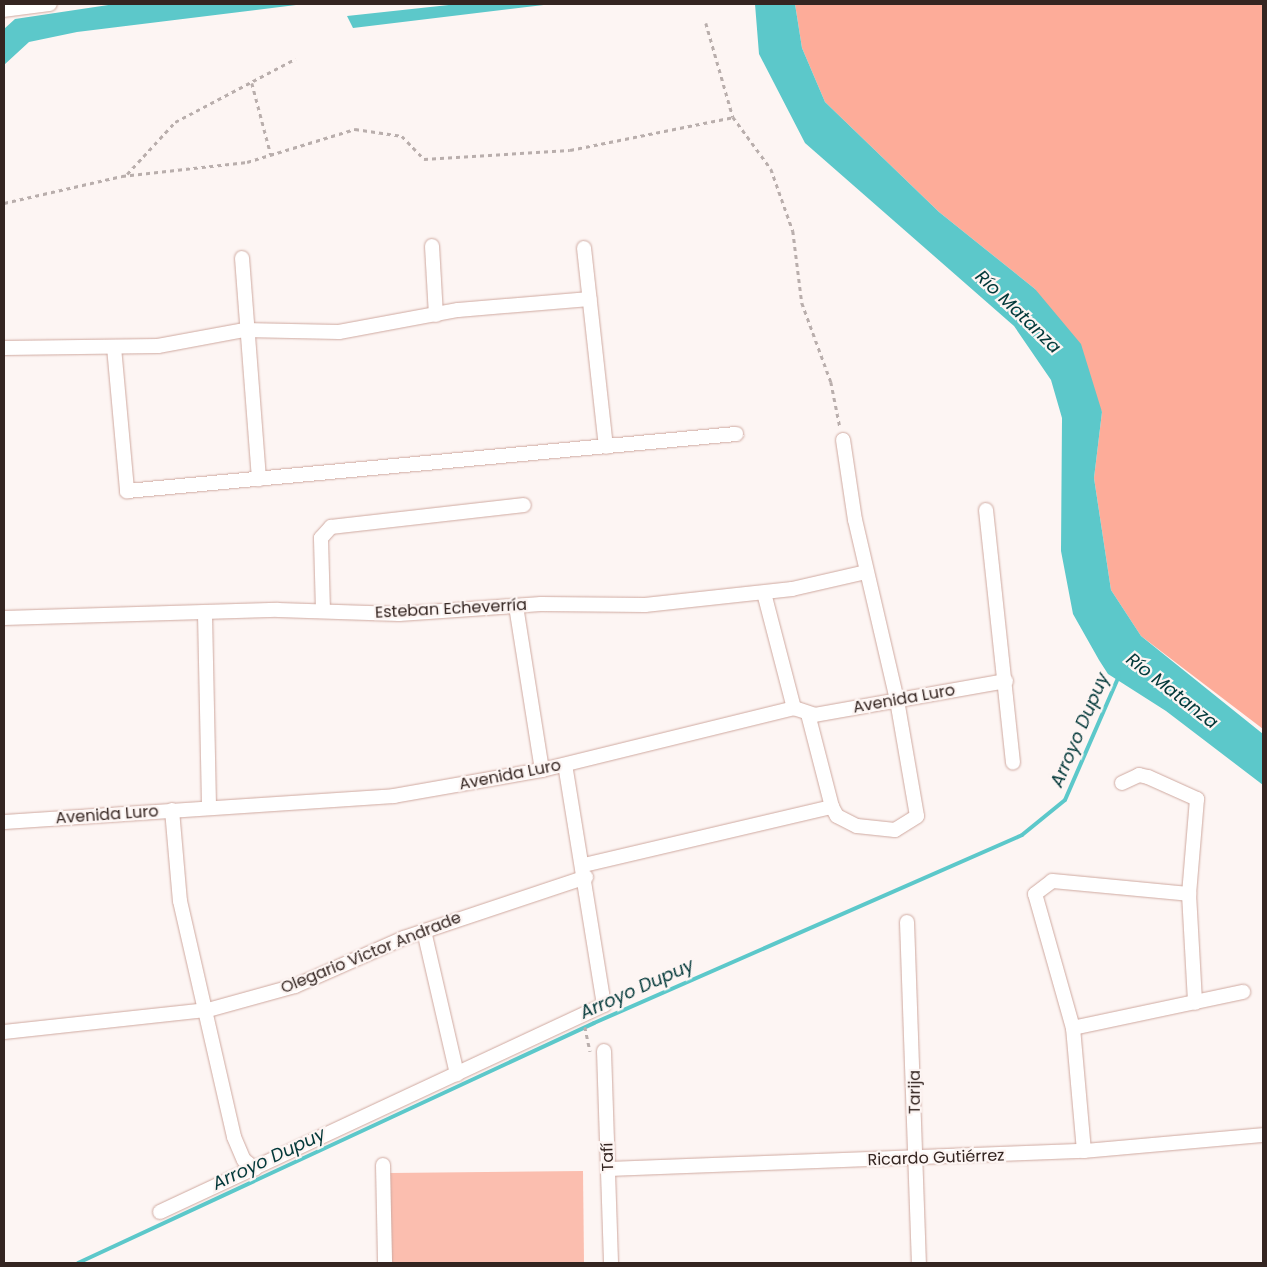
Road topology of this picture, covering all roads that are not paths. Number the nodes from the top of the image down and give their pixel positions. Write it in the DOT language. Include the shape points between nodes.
graph roads {
  1 [pos="50,4"];
  2 [pos="4,10"];
  3 [pos="432,246"];
  4 [pos="584,248"];
  5 [pos="242,258"];
  6 [pos="590,299"];
  7 [pos="436,315"];
  8 [pos="248,330"];
  9 [pos="114,347"];
  10 [pos="4,348"];
  11 [pos="736,434"];
  12 [pos="843,440"];
  13 [pos="606,446"];
  14 [pos="259,479"];
  15 [pos="524,505"];
  16 [pos="986,510"];
  17 [pos="866,572"];
  18 [pos="764,593"];
  19 [pos="516,606"];
  20 [pos="323,611"];
  21 [pos="205,614"];
  22 [pos="4,618"];
  23 [pos="1006,681"];
  24 [pos="898,700"];
  25 [pos="794,708"];
  26 [pos="808,714"];
  27 [pos="1012,763"];
  28 [pos="566,765"];
  29 [pos="542,770"];
  30 [pos="1122,783"];
  31 [pos="209,806"];
  32 [pos="832,807"];
  33 [pos="172,810"];
  34 [pos="4,822"];
  35 [pos="585,871"];
  36 [pos="1189,894"];
  37 [pos="907,922"];
  38 [pos="424,931"];
  39 [pos="1243,992"];
  40 [pos="1195,1003"];
  41 [pos="208,1010"];
  42 [pos="1073,1028"];
  43 [pos="4,1032"];
  44 [pos="604,1050"];
  45 [pos="456,1074"];
  46 [pos="1263,1135"];
  47 [pos="1084,1152"];
  48 [pos="915,1160"];
  49 [pos="383,1165"];
  50 [pos="255,1169"];
  51 [pos="609,1169"];
  52 [pos="160,1212"];
  53 [pos="385,1263"];
  54 [pos="611,1263"];
  55 [pos="919,1263"];
  1 -- 2 [label="street"];
  3 -- 7 [label="street"];
  4 -- 6 [label="street"];
  5 -- 8 [label="street"];
  6 -- 7 [label="street"];
  6 -- 13 [label="street"];
  7 -- 8 [label="street" via="339,332"];
  8 -- 9 [label="street" via="158,346"];
  8 -- 14 [label="street"];
  9 -- 10 [label="street"];
  9 -- 14 [label="street" via="127,491"];
  11 -- 13 [label="street"];
  12 -- 17 [label="street"];
  13 -- 14 [label="street"];
  15 -- 20 [label="street" via="330,527 321,538"];
  16 -- 23 [label="street"];
  17 -- 18 [label="street, Esteban Echeverría"];
  17 -- 24 [label="street"];
  18 -- 19 [label="street, Esteban Echeverría" via="673,603"];
  18 -- 25 [label="street"];
  19 -- 20 [label="street, Esteban Echeverría" via="414,614"];
  19 -- 29 [label="street"];
  20 -- 21 [label="street, Esteban Echeverría"];
  21 -- 22 [label="street, Esteban Echeverría"];
  21 -- 31 [label="street"];
  23 -- 24 [label="street, Avenida Luro"];
  23 -- 27 [label="street"];
  24 -- 26 [label="street, Avenida Luro"];
  24 -- 32 [label="street" via="920,809 914,821 895,830 846,822"];
  25 -- 26 [label="street"];
  25 -- 28 [label="street, Avenida Luro"];
  26 -- 32 [label="street"];
  28 -- 29 [label="street, Avenida Luro"];
  28 -- 35 [label="street"];
  29 -- 31 [label="street, Avenida Luro" via="394,796"];
  30 -- 36 [label="street" via="1139,775 1197,799"];
  31 -- 33 [label="street, Avenida Luro"];
  32 -- 35 [label="street, Olegario Victor Andrade"];
  33 -- 34 [label="street, Avenida Luro"];
  33 -- 41 [label="street" via="180,901"];
  35 -- 38 [label="street, Olegario Victor Andrade"];
  35 -- 45 [label="street" via="604,1005"];
  36 -- 40 [label="street"];
  36 -- 42 [label="street" via="1052,881 1039,887 1034,901"];
  37 -- 48 [label="street, Tarija"];
  38 -- 41 [label="street, Olegario Victor Andrade" via="313,979"];
  38 -- 45 [label="street"];
  39 -- 40 [label="street"];
  40 -- 42 [label="street"];
  41 -- 43 [label="street, Olegario Victor Andrade"];
  41 -- 50 [label="street" via="234,1138 244,1160"];
  42 -- 47 [label="street"];
  44 -- 51 [label="street, Tafí"];
  45 -- 50 [label="street"];
  46 -- 47 [label="street, Ricardo Gutiérrez"];
  47 -- 48 [label="street, Ricardo Gutiérrez"];
  48 -- 51 [label="street, Ricardo Gutiérrez"];
  48 -- 55 [label="street, Tarija"];
  49 -- 53 [label="street"];
  50 -- 52 [label="street"];
  51 -- 54 [label="street, Tafí"];
}
